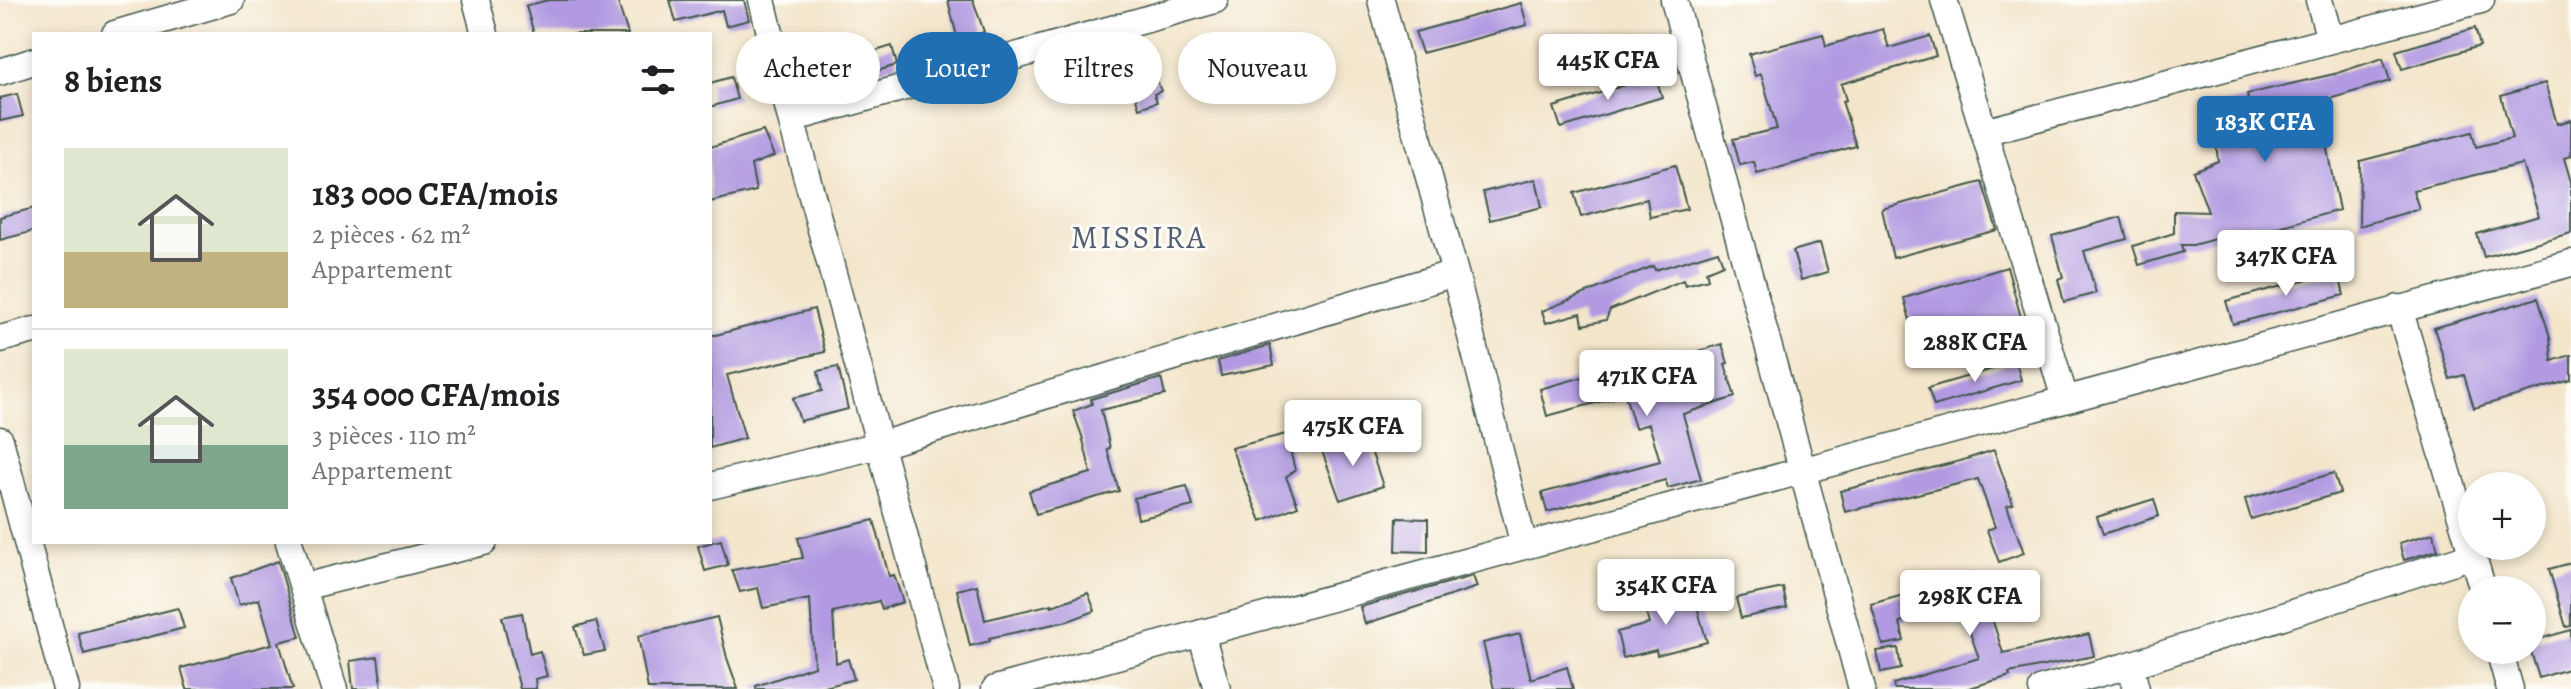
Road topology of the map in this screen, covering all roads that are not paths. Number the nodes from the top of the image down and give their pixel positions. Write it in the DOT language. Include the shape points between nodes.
graph roads {
  1 [pos="231,0"];
  2 [pos="476,0"];
  3 [pos="762,0"];
  4 [pos="1215,0"];
  5 [pos="1381,0"];
  6 [pos="1674,0"];
  7 [pos="1944,0"];
  8 [pos="2319,0"];
  9 [pos="2481,0"];
  10 [pos="147,11"];
  11 [pos="118,32"];
  12 [pos="484,32"];
  13 [pos="2330,39"];
  14 [pos="32,62"];
  15 [pos="0,72"];
  16 [pos="791,119"];
  17 [pos="1984,132"];
  18 [pos="2571,263"];
  19 [pos="1455,273"];
  20 [pos="2399,308"];
  21 [pos="32,331"];
  22 [pos="0,339"];
  23 [pos="2065,399"];
  24 [pos="0,440"];
  25 [pos="880,445"];
  26 [pos="1802,470"];
  27 [pos="712,486"];
  28 [pos="2458,505"];
  29 [pos="290,544"];
  30 [pos="476,544"];
  31 [pos="1524,546"];
  32 [pos="2459,560"];
  33 [pos="303,587"];
  34 [pos="1201,633"];
  35 [pos="2503,664"];
  36 [pos="2133,677"];
  37 [pos="66,689"];
  38 [pos="334,689"];
  39 [pos="946,689"];
  40 [pos="995,689"];
  41 [pos="1217,689"];
  42 [pos="1862,689"];
  43 [pos="2042,689"];
  44 [pos="2510,689"];
  1 -- 10 [label="street"];
  2 -- 12 [label="street"];
  3 -- 16 [label="street"];
  4 -- 16 [label="street"];
  5 -- 19 [label="street"];
  6 -- 26 [label="street"];
  7 -- 17 [label="street"];
  8 -- 13 [label="street"];
  9 -- 13 [label="street"];
  10 -- 11 [label="street"];
  13 -- 17 [label="street"];
  14 -- 15 [label="street"];
  16 -- 25 [label="street"];
  17 -- 23 [label="street"];
  18 -- 20 [label="street"];
  19 -- 25 [label="street"];
  19 -- 31 [label="street"];
  20 -- 23 [label="street"];
  20 -- 28 [label="street"];
  21 -- 22 [label="street"];
  23 -- 26 [label="street"];
  24 -- 37 [label="street"];
  25 -- 27 [label="street"];
  25 -- 39 [label="street"];
  26 -- 31 [label="street"];
  26 -- 42 [label="street"];
  29 -- 33 [label="street"];
  30 -- 33 [label="street"];
  31 -- 34 [label="street"];
  32 -- 36 [label="street"];
  33 -- 38 [label="street"];
  34 -- 40 [label="street"];
  34 -- 41 [label="street"];
  35 -- 44 [label="street"];
  36 -- 43 [label="street"];
}
